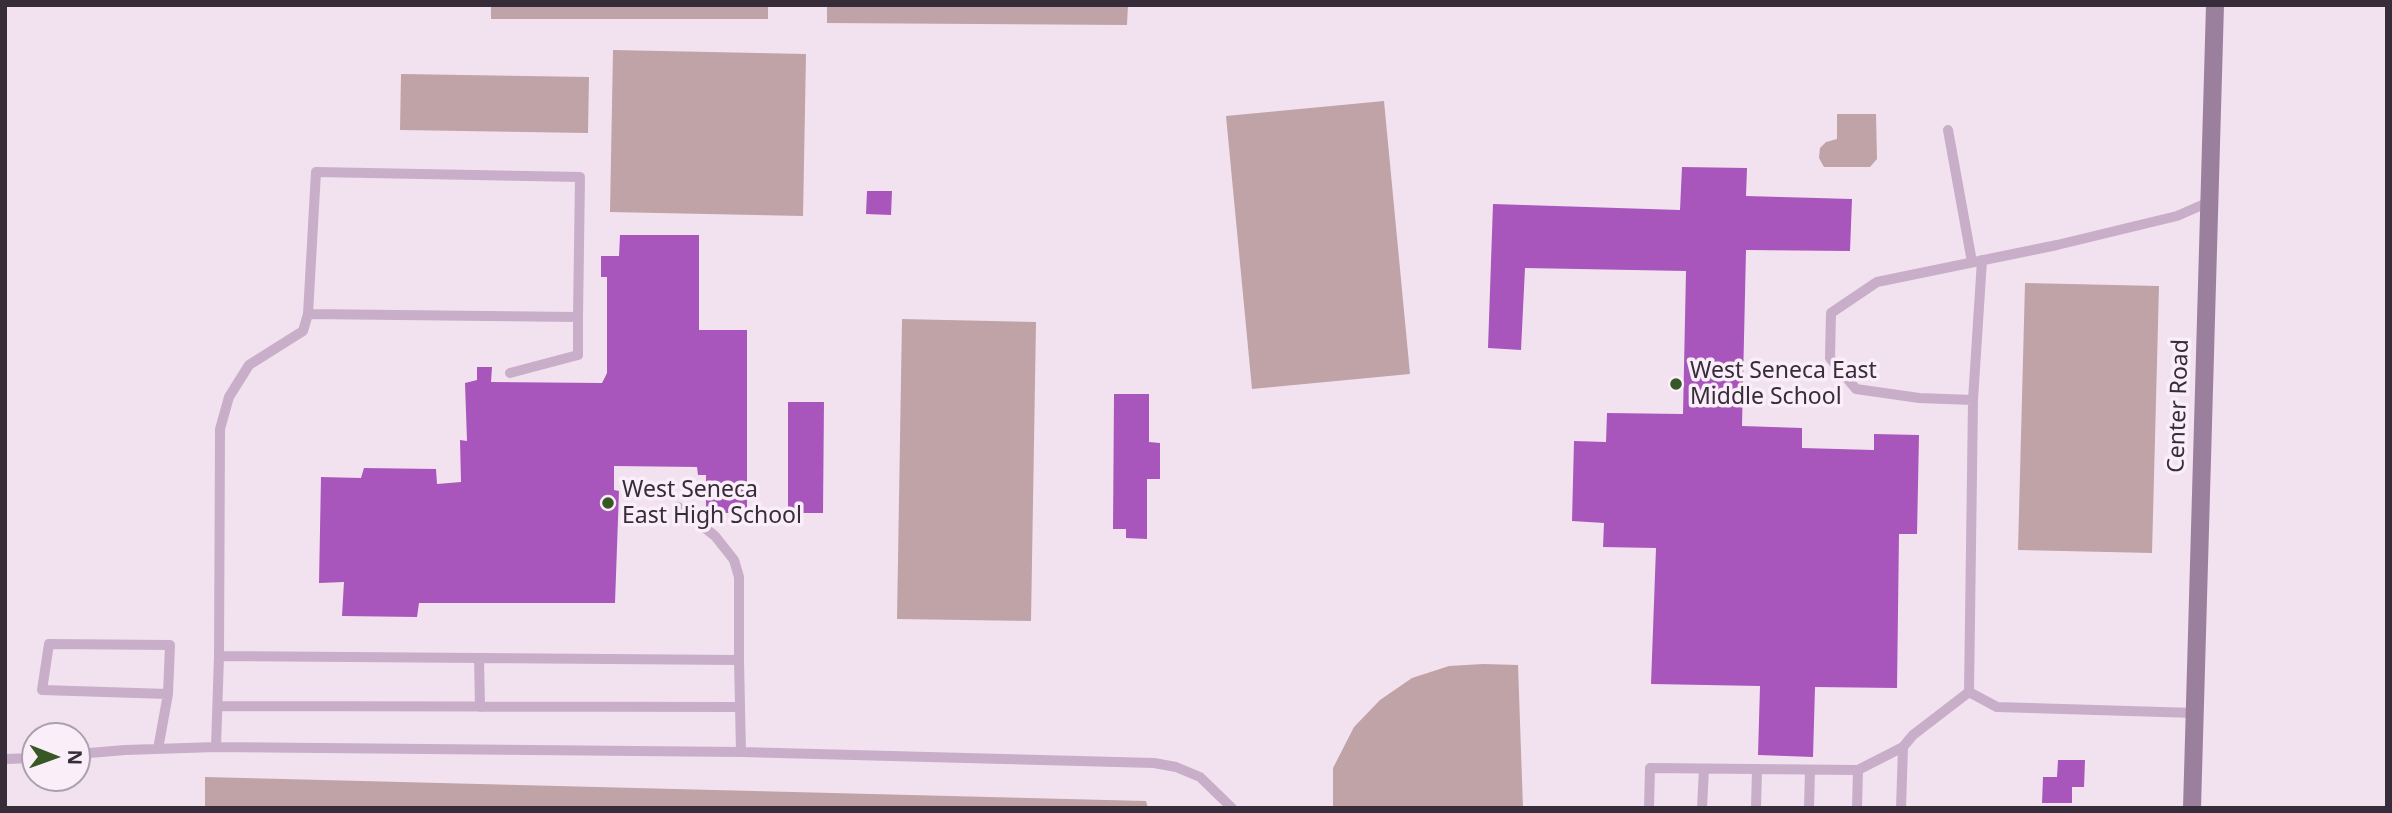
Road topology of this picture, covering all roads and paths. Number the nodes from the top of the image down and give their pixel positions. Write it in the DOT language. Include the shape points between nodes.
graph roads {
  1 [pos="2215,5"];
  2 [pos="1948,130"];
  3 [pos="2210,202"];
  4 [pos="1977,261"];
  5 [pos="308,314"];
  6 [pos="578,317"];
  7 [pos="510,373"];
  8 [pos="1973,400"];
  9 [pos="678,507"];
  10 [pos="219,656"];
  11 [pos="479,658"];
  12 [pos="739,660"];
  13 [pos="1969,692"];
  14 [pos="168,694"];
  15 [pos="218,706"];
  16 [pos="480,707"];
  17 [pos="740,707"];
  18 [pos="2195,713"];
  19 [pos="216,747"];
  20 [pos="1903,747"];
  21 [pos="158,749"];
  22 [pos="741,752"];
  23 [pos="91,753"];
  24 [pos="1703,769"];
  25 [pos="1756,769"];
  26 [pos="1810,770"];
  27 [pos="1858,770"];
  28 [pos="1232,808"];
  29 [pos="1649,808"];
  30 [pos="1702,808"];
  31 [pos="1756,808"];
  32 [pos="1809,808"];
  33 [pos="1857,808"];
  34 [pos="1901,808"];
  35 [pos="2192,808"];
  1 -- 3 [label="main road, Center Road"];
  2 -- 4 [label="lane"];
  3 -- 4 [label="lane" via="2177,216"];
  3 -- 18 [label="main road, Center Road"];
  4 -- 8 [label="lane"];
  4 -- 8 [label="lane" via="1877,282 1831,313 1830,358 1856,389"];
  5 -- 6 [label="lane"];
  5 -- 6 [label="lane" via="316,172 580,177"];
  5 -- 10 [label="lane" via="303,331 249,365 229,397 220,429"];
  6 -- 7 [label="lane" via="578,355"];
  8 -- 13 [label="lane"];
  9 -- 12 [label="lane" via="715,536 734,560 739,577"];
  10 -- 11 [label="lane"];
  10 -- 15 [label="lane"];
  11 -- 12 [label="lane"];
  11 -- 16 [label="lane"];
  12 -- 17 [label="lane"];
  13 -- 18 [label="lane" via="1997,707"];
  13 -- 20 [label="lane"];
  14 -- 14 [label="lane" via="170,645 49,644 42,690"];
  14 -- 21 [label="lane"];
  15 -- 16 [label="lane"];
  15 -- 19 [label="lane"];
  16 -- 17 [label="lane"];
  17 -- 22 [label="lane"];
  18 -- 35 [label="main road, Center Road"];
  19 -- 21 [label="lane"];
  19 -- 22 [label="lane"];
  20 -- 27 [label="lane"];
  20 -- 34 [label="lane"];
  21 -- 23 [label="lane"];
  22 -- 28 [label="lane" via="1154,763 1176,766 1200,777"];
  24 -- 25 [label="lane"];
  24 -- 29 [label="lane" via="1650,768"];
  24 -- 30 [label="lane"];
  25 -- 26 [label="lane"];
  25 -- 31 [label="lane"];
  26 -- 27 [label="lane"];
  26 -- 32 [label="lane"];
  27 -- 33 [label="lane"];
}
